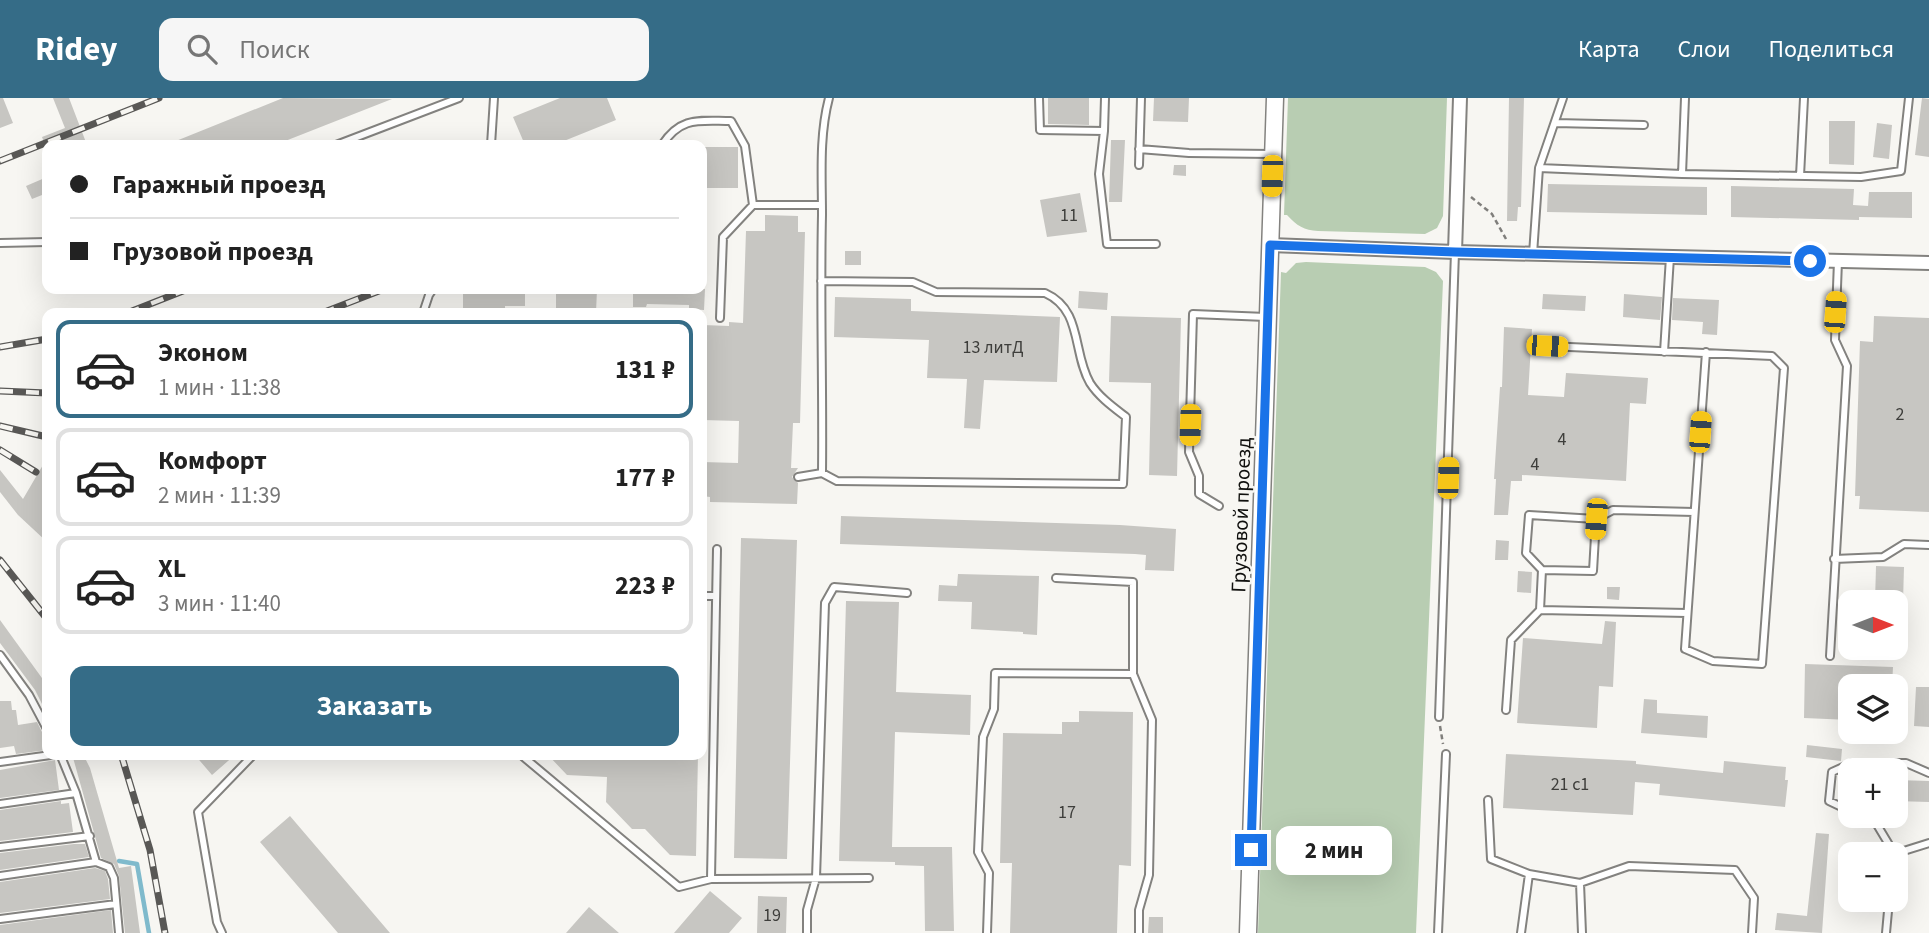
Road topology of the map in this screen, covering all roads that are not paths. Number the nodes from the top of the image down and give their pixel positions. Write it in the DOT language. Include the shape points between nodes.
graph roads {
  1 [pos="459,98"];
  2 [pos="494,98"];
  3 [pos="829,98"];
  4 [pos="1039,98"];
  5 [pos="1105,98"];
  6 [pos="1141,98"];
  7 [pos="1275,98"];
  8 [pos="1460,98"];
  9 [pos="1563,98"];
  10 [pos="1685,98"];
  11 [pos="1804,98"];
  12 [pos="1909,98"];
  13 [pos="1555,122"];
  14 [pos="1644,125"];
  15 [pos="1104,131"];
  16 [pos="349,140"];
  17 [pos="491,140"];
  18 [pos="665,140"];
  19 [pos="1139,149"];
  20 [pos="1273,154"];
  21 [pos="1139,165"];
  22 [pos="1539,168"];
  23 [pos="1682,174"];
  24 [pos="1800,176"];
  25 [pos="753,205"];
  26 [pos="822,205"];
  27 [pos="42,242"];
  28 [pos="0,243"];
  29 [pos="1156,244"];
  30 [pos="1270,245"];
  31 [pos="1455,252"];
  32 [pos="1532,254"];
  33 [pos="1670,257"];
  34 [pos="1838,261"];
  35 [pos="1929,264"];
  36 [pos="821,281"];
  37 [pos="720,318"];
  38 [pos="1268,318"];
  39 [pos="1547,346"];
  40 [pos="1664,352"];
  41 [pos="1706,352"];
  42 [pos="822,473"];
  43 [pos="798,477"];
  44 [pos="1219,506"];
  45 [pos="1694,512"];
  46 [pos="1596,519"];
  47 [pos="1929,545"];
  48 [pos="717,549"];
  49 [pos="1834,559"];
  50 [pos="1542,570"];
  51 [pos="1056,578"];
  52 [pos="907,593"];
  53 [pos="707,596"];
  54 [pos="716,596"];
  55 [pos="1540,610"];
  56 [pos="1687,613"];
  57 [pos="0,655"];
  58 [pos="1830,656"];
  59 [pos="1133,674"];
  60 [pos="1506,710"];
  61 [pos="1439,717"];
  62 [pos="42,720"];
  63 [pos="1446,754"];
  64 [pos="42,756"];
  65 [pos="62,760"];
  66 [pos="248,760"];
  67 [pos="527,760"];
  68 [pos="0,762"];
  69 [pos="1908,764"];
  70 [pos="1838,769"];
  71 [pos="1929,772"];
  72 [pos="76,793"];
  73 [pos="1488,800"];
  74 [pos="0,804"];
  75 [pos="1838,805"];
  76 [pos="90,836"];
  77 [pos="1929,843"];
  78 [pos="0,847"];
  79 [pos="1908,850"];
  80 [pos="96,862"];
  81 [pos="1529,874"];
  82 [pos="0,876"];
  83 [pos="816,878"];
  84 [pos="869,878"];
  85 [pos="711,879"];
  86 [pos="1580,883"];
  87 [pos="116,904"];
  88 [pos="1888,912"];
  89 [pos="0,919"];
  90 [pos="119,933"];
  91 [pos="222,933"];
  92 [pos="807,933"];
  93 [pos="987,933"];
  94 [pos="1139,933"];
  95 [pos="1248,933"];
  96 [pos="1438,933"];
  97 [pos="1521,933"];
  98 [pos="1582,933"];
  99 [pos="1752,933"];
  100 [pos="1886,933"];
  1 -- 16 [label="lane"];
  2 -- 17 [label="lane"];
  3 -- 26 [label="lane" via="824,120"];
  4 -- 15 [label="lane" via="1040,130"];
  5 -- 15 [label="lane"];
  6 -- 19 [label="lane"];
  7 -- 20 [label="street, Грузовой проезд"];
  8 -- 31 [label="street"];
  9 -- 13 [label="lane"];
  10 -- 23 [label="lane"];
  11 -- 24 [label="lane"];
  12 -- 24 [label="lane" via="1902,172"];
  13 -- 14 [label="lane"];
  13 -- 22 [label="lane"];
  15 -- 29 [label="lane" via="1099,174 1107,244"];
  18 -- 25 [label="lane" via="688,121 731,121 745,146"];
  19 -- 20 [label="lane"];
  19 -- 21 [label="lane"];
  20 -- 30 [label="street, Грузовой проезд"];
  22 -- 23 [label="lane"];
  22 -- 32 [label="lane"];
  23 -- 24 [label="lane"];
  25 -- 26 [label="lane"];
  25 -- 37 [label="lane" via="723,237"];
  26 -- 36 [label="lane"];
  27 -- 28 [label="lane"];
  30 -- 31 [label="street"];
  30 -- 38 [label="street, Грузовой проезд"];
  31 -- 32 [label="street"];
  31 -- 61 [label="lane"];
  32 -- 33 [label="street"];
  33 -- 34 [label="street"];
  33 -- 40 [label="lane"];
  34 -- 35 [label="street"];
  34 -- 49 [label="lane" via="1835,340 1847,366"];
  36 -- 42 [label="lane"];
  36 -- 42 [label="lane" via="913,282 936,292 1045,293 1058,299 1068,312 1089,382 1126,417 1123,485 837,481"];
  38 -- 44 [label="lane" via="1193,314 1189,452 1199,476 1199,495"];
  38 -- 95 [label="street, Грузовой проезд"];
  39 -- 40 [label="lane"];
  40 -- 41 [label="lane"];
  41 -- 45 [label="lane"];
  41 -- 56 [label="lane" via="1772,356 1784,368 1762,664 1713,661 1685,649"];
  42 -- 43 [label="lane"];
  45 -- 46 [label="lane" via="1613,510"];
  45 -- 56 [label="lane"];
  46 -- 50 [label="lane" via="1593,571"];
  46 -- 50 [label="lane" via="1529,515 1526,553"];
  47 -- 49 [label="lane" via="1904,544 1883,557"];
  48 -- 54 [label="lane"];
  49 -- 58 [label="lane"];
  50 -- 55 [label="lane"];
  51 -- 59 [label="lane" via="1133,582"];
  52 -- 83 [label="lane" via="834,587 825,603"];
  53 -- 54 [label="lane"];
  54 -- 85 [label="lane"];
  55 -- 56 [label="lane"];
  55 -- 60 [label="lane" via="1511,640"];
  57 -- 62 [label="lane"];
  59 -- 93 [label="lane" via="995,673 994,709 983,737 978,852 989,873"];
  59 -- 94 [label="lane" via="1152,720 1149,875 1139,910"];
  63 -- 96 [label="lane"];
  64 -- 68 [label="lane"];
  65 -- 72 [label="lane"];
  66 -- 91 [label="lane" via="198,812"];
  67 -- 85 [label="lane" via="680,887"];
  69 -- 71 [label="lane"];
  70 -- 75 [label="lane" via="1832,772 1829,801"];
  72 -- 74 [label="lane"];
  72 -- 76 [label="lane"];
  73 -- 81 [label="lane" via="1491,859"];
  76 -- 78 [label="lane"];
  76 -- 80 [label="lane"];
  77 -- 79 [label="lane"];
  80 -- 82 [label="lane"];
  80 -- 87 [label="lane" via="109,867"];
  81 -- 86 [label="lane"];
  81 -- 97 [label="lane"];
  83 -- 84 [label="lane"];
  83 -- 85 [label="lane"];
  83 -- 92 [label="lane" via="807,910"];
  86 -- 98 [label="lane"];
  86 -- 99 [label="lane" via="1629,866 1735,870 1754,898"];
  87 -- 89 [label="lane"];
  87 -- 90 [label="lane"];
  88 -- 100 [label="lane"];
}
